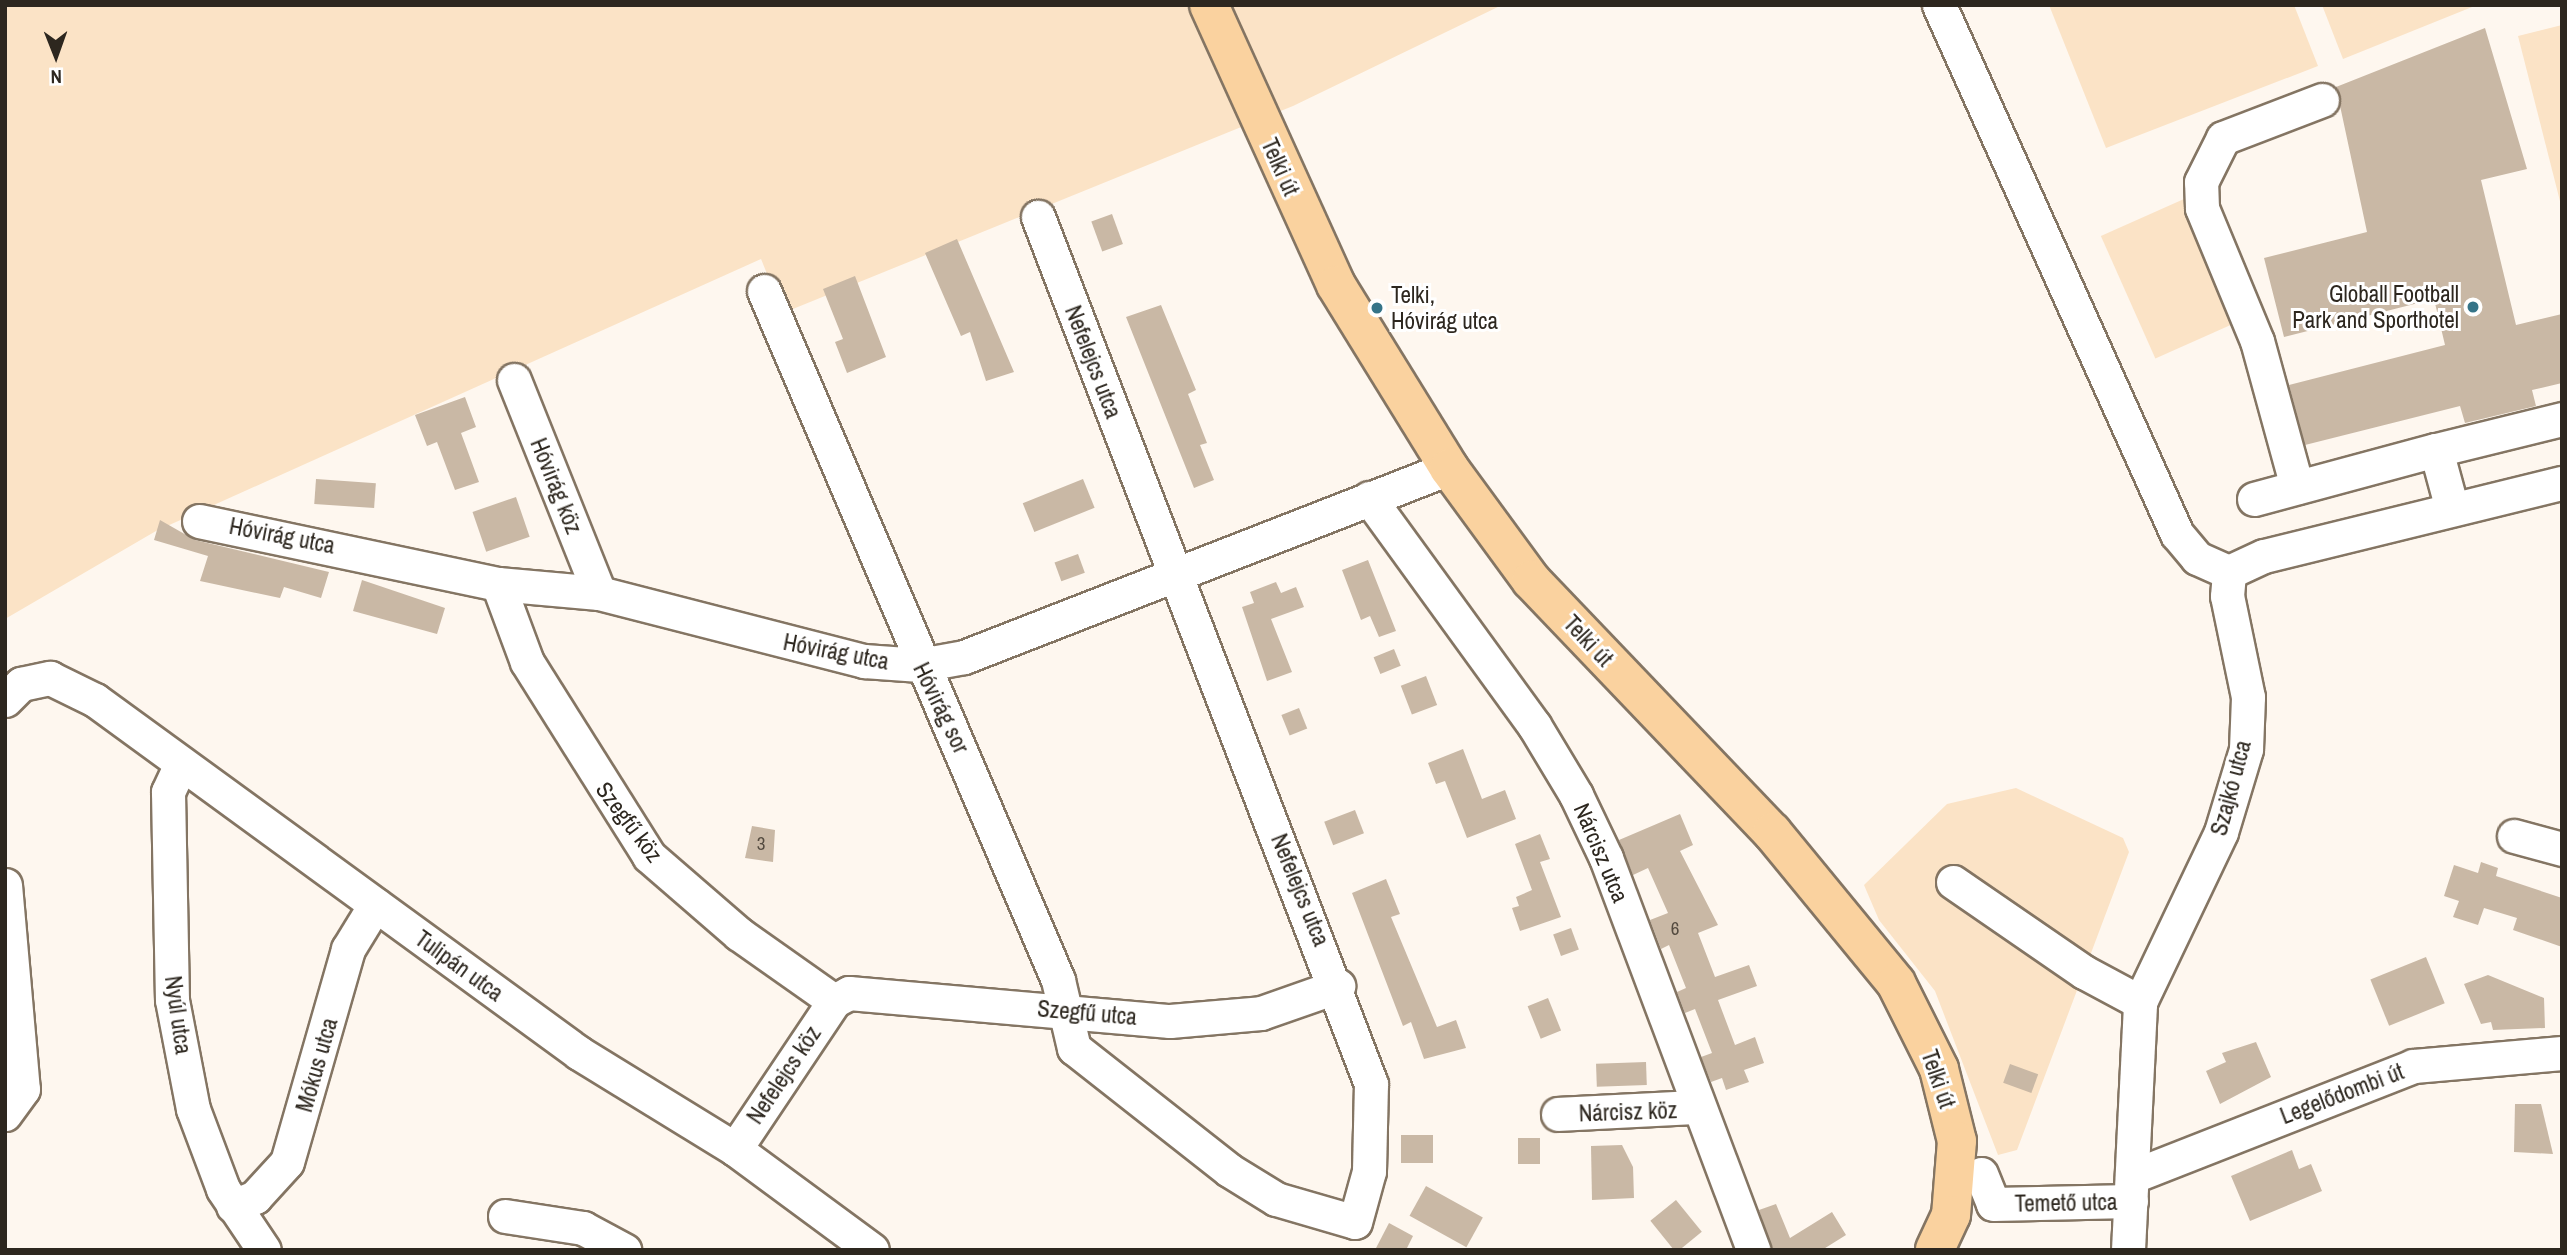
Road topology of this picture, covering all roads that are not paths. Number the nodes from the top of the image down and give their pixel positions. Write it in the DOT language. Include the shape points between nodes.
graph roads {
  1 [pos="1209,5"];
  2 [pos="1939,5"];
  3 [pos="2322,100"];
  4 [pos="1038,217"];
  5 [pos="764,291"];
  6 [pos="514,380"];
  7 [pos="2562,419"];
  8 [pos="2437,450"];
  9 [pos="1449,468"];
  10 [pos="2562,483"];
  11 [pos="2297,487"];
  12 [pos="1369,498"];
  13 [pos="2254,499"];
  14 [pos="2452,509"];
  15 [pos="200,521"];
  16 [pos="2229,572"];
  17 [pos="1173,573"];
  18 [pos="498,584"];
  19 [pos="599,593"];
  20 [pos="919,666"];
  21 [pos="5,700"];
  22 [pos="181,764"];
  23 [pos="2514,836"];
  24 [pos="2562,849"];
  25 [pos="1953,883"];
  26 [pos="5,885"];
  27 [pos="375,905"];
  28 [pos="8,945"];
  29 [pos="1338,986"];
  30 [pos="834,1001"];
  31 [pos="2140,1002"];
  32 [pos="1060,1010"];
  33 [pos="2562,1053"];
  34 [pos="1698,1107"];
  35 [pos="5,1114"];
  36 [pos="1558,1114"];
  37 [pos="735,1149"];
  38 [pos="1982,1174"];
  39 [pos="2132,1189"];
  40 [pos="233,1206"];
  41 [pos="505,1216"];
  42 [pos="264,1250"];
  43 [pos="624,1250"];
  44 [pos="872,1250"];
  45 [pos="1753,1250"];
  46 [pos="1934,1250"];
  47 [pos="2128,1250"];
  1 -- 9 [label="main road, Telki út" via="1336,285"];
  2 -- 16 [label="street" via="2177,534 2197,558"];
  3 -- 11 [label="street" via="2222,138 2201,182 2202,208 2258,341"];
  4 -- 17 [label="street, Nefelejcs utca"];
  5 -- 20 [label="street, Hóvirág sor"];
  6 -- 19 [label="street, Hóvirág köz"];
  7 -- 8 [label="street"];
  8 -- 11 [label="street"];
  8 -- 14 [label="street"];
  9 -- 12 [label="street, Hóvirág utca"];
  9 -- 46 [label="main road, Telki út" via="1531,580 1781,842 1896,983 1939,1069 1957,1141 1951,1215"];
  10 -- 14 [label="street"];
  11 -- 13 [label="street"];
  12 -- 17 [label="street, Hóvirág utca"];
  12 -- 34 [label="street, Nárcisz utca" via="1534,725 1576,795 1606,858"];
  14 -- 16 [label="street" via="2264,556"];
  15 -- 18 [label="street, Hóvirág utca"];
  16 -- 31 [label="street, Szajkó utca" via="2227,596 2248,697 2246,749 2221,832"];
  17 -- 20 [label="street, Hóvirág utca" via="964,657"];
  17 -- 29 [label="street, Nefelejcs utca"];
  18 -- 19 [label="street, Hóvirág utca"];
  18 -- 30 [label="street, Szegfű köz" via="527,662 649,856 739,934"];
  19 -- 20 [label="street, Hóvirág utca" via="839,655"];
  20 -- 32 [label="street, Hóvirág sor" via="942,701 1058,980"];
  21 -- 22 [label="street, Tulipán utca" via="21,684 50,678 95,700"];
  22 -- 27 [label="street, Tulipán utca"];
  22 -- 40 [label="street, Nyúl utca" via="168,792 172,1000 193,1110"];
  23 -- 24 [label="street"];
  25 -- 31 [label="street" via="2084,972"];
  26 -- 28 [label="street"];
  27 -- 37 [label="street, Tulipán utca" via="579,1053"];
  27 -- 40 [label="street, Mókus utca" via="348,949 287,1161 255,1197"];
  28 -- 35 [label="street" via="23,1088"];
  29 -- 32 [label="street, Szegfű utca" via="1261,1013 1209,1018 1170,1021"];
  29 -- 32 [label="street, Nefelejcs utca" via="1371,1084 1370,1171 1355,1222 1276,1199 1230,1170 1073,1048"];
  30 -- 32 [label="street, Szegfű utca" via="849,993"];
  30 -- 37 [label="street, Nefelejcs köz"];
  31 -- 39 [label="street, Szajkó utca"];
  33 -- 39 [label="street, Legelődombi út" via="2413,1066"];
  34 -- 36 [label="street, Nárcisz köz"];
  34 -- 45 [label="street, Nárcisz utca"];
  37 -- 44 [label="street, Tulipán utca"];
  38 -- 39 [label="street, Temető utca" via="1993,1204"];
  39 -- 47 [label="street, Szajkó utca"];
  40 -- 42 [label="street, Nyúl utca"];
  41 -- 43 [label="street" via="583,1228"];
}
